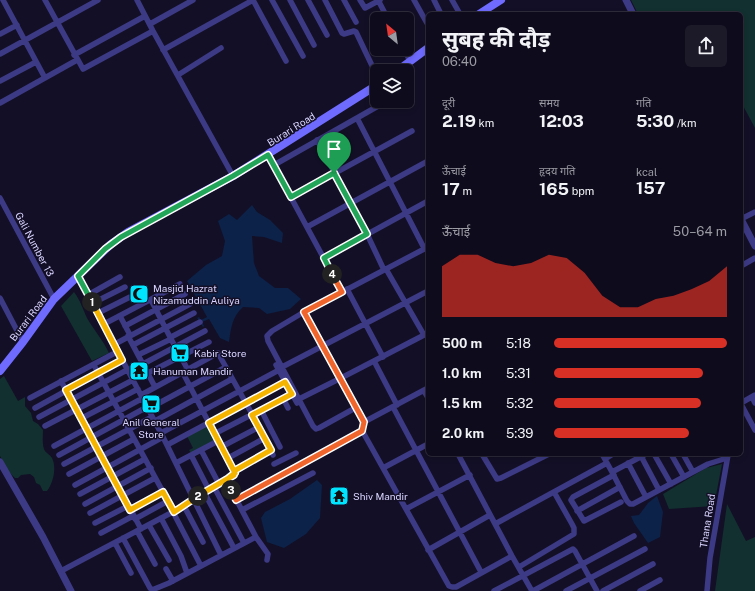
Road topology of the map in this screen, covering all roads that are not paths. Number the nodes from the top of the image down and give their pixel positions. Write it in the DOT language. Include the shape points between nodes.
graph roads {
  1 [pos="4,0"];
  2 [pos="45,0"];
  3 [pos="98,0"];
  4 [pos="137,0"];
  5 [pos="193,0"];
  6 [pos="253,0"];
  7 [pos="272,0"];
  8 [pos="290,0"];
  9 [pos="308,0"];
  10 [pos="325,0"];
  11 [pos="344,0"];
  12 [pos="360,0"];
  13 [pos="379,0"];
  14 [pos="414,0"];
  15 [pos="434,0"];
  16 [pos="452,0"];
  17 [pos="501,0"];
  18 [pos="626,0"];
  19 [pos="385,12"];
  20 [pos="440,12"];
  21 [pos="459,12"];
  22 [pos="482,12"];
  23 [pos="632,12"];
  24 [pos="145,16"];
  25 [pos="426,21"];
  26 [pos="57,22"];
  27 [pos="356,22"];
  28 [pos="150,24"];
  29 [pos="17,25"];
  30 [pos="153,31"];
  31 [pos="0,34"];
  32 [pos="327,35"];
  33 [pos="25,40"];
  34 [pos="314,45"];
  35 [pos="221,48"];
  36 [pos="426,49"];
  37 [pos="163,50"];
  38 [pos="0,54"];
  39 [pos="303,56"];
  40 [pos="408,56"];
  41 [pos="76,57"];
  42 [pos="286,61"];
  43 [pos="410,61"];
  44 [pos="36,62"];
  45 [pos="371,64"];
  46 [pos="406,64"];
  47 [pos="178,75"];
  48 [pos="45,78"];
  49 [pos="0,81"];
  50 [pos="370,89"];
  51 [pos="0,103"];
  52 [pos="374,108"];
  53 [pos="356,118"];
  54 [pos="412,130"];
  55 [pos="317,140"];
  56 [pos="374,151"];
  57 [pos="268,155"];
  58 [pos="426,162"];
  59 [pos="274,165"];
  60 [pos="334,173"];
  61 [pos="233,176"];
  62 [pos="390,182"];
  63 [pos="291,197"];
  64 [pos="0,198"];
  65 [pos="426,202"];
  66 [pos="350,203"];
  67 [pos="406,212"];
  68 [pos="755,212"];
  69 [pos="743,218"];
  70 [pos="743,223"];
  71 [pos="307,227"];
  72 [pos="367,234"];
  73 [pos="754,243"];
  74 [pos="426,248"];
  75 [pos="324,258"];
  76 [pos="755,258"];
  77 [pos="743,265"];
  78 [pos="385,269"];
  79 [pos="78,276"];
  80 [pos="120,278"];
  81 [pos="180,284"];
  82 [pos="125,287"];
  83 [pos="345,291"];
  84 [pos="426,292"];
  85 [pos="185,294"];
  86 [pos="88,295"];
  87 [pos="130,297"];
  88 [pos="0,298"];
  89 [pos="54,299"];
  90 [pos="150,300"];
  91 [pos="405,303"];
  92 [pos="93,304"];
  93 [pos="190,304"];
  94 [pos="156,310"];
  95 [pos="304,312"];
  96 [pos="98,313"];
  97 [pos="194,313"];
  98 [pos="120,316"];
  99 [pos="160,319"];
  100 [pos="200,322"];
  101 [pos="104,324"];
  102 [pos="365,324"];
  103 [pos="126,326"];
  104 [pos="165,328"];
  105 [pos="205,331"];
  106 [pos="426,334"];
  107 [pos="129,336"];
  108 [pos="170,338"];
  109 [pos="23,342"];
  110 [pos="209,342"];
  111 [pos="114,344"];
  112 [pos="133,346"];
  113 [pos="175,347"];
  114 [pos="324,347"];
  115 [pos="113,354"];
  116 [pos="138,355"];
  117 [pos="180,356"];
  118 [pos="383,357"];
  119 [pos="122,360"];
  120 [pos="374,361"];
  121 [pos="143,364"];
  122 [pos="95,367"];
  123 [pos="226,367"];
  124 [pos="279,367"];
  125 [pos="127,370"];
  126 [pos="0,371"];
  127 [pos="185,371"];
  128 [pos="98,373"];
  129 [pos="148,373"];
  130 [pos="341,378"];
  131 [pos="232,379"];
  132 [pos="133,380"];
  133 [pos="61,381"];
  134 [pos="285,382"];
  135 [pos="104,383"];
  136 [pos="155,387"];
  137 [pos="190,387"];
  138 [pos="138,389"];
  139 [pos="66,390"];
  140 [pos="426,390"];
  141 [pos="109,392"];
  142 [pos="239,392"];
  143 [pos="292,394"];
  144 [pos="753,396"];
  145 [pos="142,397"];
  146 [pos="30,398"];
  147 [pos="283,398"];
  148 [pos="196,399"];
  149 [pos="72,400"];
  150 [pos="298,401"];
  151 [pos="114,402"];
  152 [pos="245,403"];
  153 [pos="743,403"];
  154 [pos="755,403"];
  155 [pos="395,406"];
  156 [pos="357,407"];
  157 [pos="35,408"];
  158 [pos="148,408"];
  159 [pos="288,408"];
  160 [pos="743,408"];
  161 [pos="77,409"];
  162 [pos="261,410"];
  163 [pos="119,411"];
  164 [pos="203,411"];
  165 [pos="252,415"];
  166 [pos="40,417"];
  167 [pos="82,418"];
  168 [pos="153,419"];
  169 [pos="124,420"];
  170 [pos="364,422"];
  171 [pos="209,423"];
  172 [pos="45,426"];
  173 [pos="259,427"];
  174 [pos="87,428"];
  175 [pos="129,430"];
  176 [pos="755,430"];
  177 [pos="362,431"];
  178 [pos="214,434"];
  179 [pos="162,435"];
  180 [pos="92,437"];
  181 [pos="265,438"];
  182 [pos="134,439"];
  183 [pos="218,441"];
  184 [pos="55,445"];
  185 [pos="167,445"];
  186 [pos="426,445"];
  187 [pos="97,446"];
  188 [pos="223,446"];
  189 [pos="280,447"];
  190 [pos="140,450"];
  191 [pos="201,450"];
  192 [pos="416,450"];
  193 [pos="296,453"];
  194 [pos="59,455"];
  195 [pos="191,455"];
  196 [pos="102,456"];
  197 [pos="459,456"];
  198 [pos="483,456"];
  199 [pos="545,456"];
  200 [pos="642,456"];
  201 [pos="644,456"];
  202 [pos="655,456"];
  203 [pos="672,456"];
  204 [pos="684,456"];
  205 [pos="727,456"];
  206 [pos="230,457"];
  207 [pos="605,458"];
  208 [pos="146,459"];
  209 [pos="0,462"];
  210 [pos="176,463"];
  211 [pos="628,463"];
  212 [pos="64,464"];
  213 [pos="274,464"];
  214 [pos="108,467"];
  215 [pos="151,468"];
  216 [pos="383,468"];
  217 [pos="234,471"];
  218 [pos="693,472"];
  219 [pos="313,473"];
  220 [pos="613,473"];
  221 [pos="69,474"];
  222 [pos="470,475"];
  223 [pos="113,476"];
  224 [pos="684,477"];
  225 [pos="155,478"];
  226 [pos="226,480"];
  227 [pos="671,484"];
  228 [pos="75,485"];
  229 [pos="118,486"];
  230 [pos="620,487"];
  231 [pos="212,488"];
  232 [pos="659,490"];
  233 [pos="163,492"];
  234 [pos="438,492"];
  235 [pos="554,492"];
  236 [pos="80,494"];
  237 [pos="123,495"];
  238 [pos="646,497"];
  239 [pos="194,498"];
  240 [pos="236,500"];
  241 [pos="168,501"];
  242 [pos="621,502"];
  243 [pos="85,504"];
  244 [pos="184,506"];
  245 [pos="129,508"];
  246 [pos="406,509"];
  247 [pos="242,510"];
  248 [pos="577,511"];
  249 [pos="173,512"];
  250 [pos="90,513"];
  251 [pos="490,515"];
  252 [pos="134,517"];
  253 [pos="161,518"];
  254 [pos="95,523"];
  255 [pos="495,524"];
  256 [pos="149,525"];
  257 [pos="139,530"];
  258 [pos="460,532"];
  259 [pos="101,533"];
  260 [pos="634,536"];
  261 [pos="256,537"];
  262 [pos="123,538"];
  263 [pos="203,542"];
  264 [pos="115,543"];
  265 [pos="244,543"];
  266 [pos="234,548"];
  267 [pos="645,549"];
  268 [pos="428,550"];
  269 [pos="221,555"];
  270 [pos="512,556"];
  271 [pos="169,560"];
  272 [pos="267,560"];
  273 [pos="156,564"];
  274 [pos="583,564"];
  275 [pos="653,564"];
  276 [pos="201,566"];
  277 [pos="518,566"];
  278 [pos="166,569"];
  279 [pos="61,571"];
  280 [pos="482,572"];
  281 [pos="131,573"];
  282 [pos="187,573"];
  283 [pos="524,575"];
  284 [pos="590,578"];
  285 [pos="660,580"];
  286 [pos="173,581"];
  287 [pos="71,591"];
  288 [pos="494,591"];
  289 [pos="533,591"];
  290 [pos="566,591"];
  291 [pos="597,591"];
  292 [pos="603,591"];
  293 [pos="640,591"];
  294 [pos="707,591"];
  1 -- 29 [label="street"];
  2 -- 26 [label="street"];
  3 -- 26 [label="street"];
  4 -- 24 [label="street"];
  5 -- 28 [label="street"];
  6 -- 37 [label="street"];
  6 -- 42 [label="street"];
  7 -- 39 [label="street"];
  8 -- 34 [label="street"];
  9 -- 32 [label="street"];
  10 -- 45 [label="street" via="342,33 356,32"];
  11 -- 27 [label="street"];
  12 -- 13 [label="street" via="365,8"];
  13 -- 19 [label="street"];
  14 -- 25 [label="street"];
  15 -- 20 [label="street"];
  16 -- 21 [label="street"];
  17 -- 22 [label="main road"];
  18 -- 23 [label="street"];
  24 -- 28 [label="street"];
  24 -- 41 [label="street"];
  26 -- 33 [label="street"];
  26 -- 41 [label="street"];
  28 -- 30 [label="street"];
  29 -- 31 [label="street"];
  29 -- 33 [label="street"];
  30 -- 37 [label="street"];
  30 -- 41 [label="street" via="84,70"];
  33 -- 38 [label="street"];
  33 -- 44 [label="street"];
  35 -- 47 [label="street"];
  36 -- 43 [label="main road"];
  37 -- 47 [label="street"];
  40 -- 43 [label="street"];
  41 -- 48 [label="street"];
  43 -- 46 [label="main road"];
  44 -- 48 [label="street"];
  44 -- 49 [label="street"];
  47 -- 61 [label="street"];
  48 -- 51 [label="street"];
  50 -- 57 [label="main road, Burari Road"];
  52 -- 53 [label="street"];
  53 -- 55 [label="street"];
  53 -- 56 [label="street"];
  54 -- 56 [label="street"];
  55 -- 59 [label="street"];
  55 -- 60 [label="street"];
  56 -- 60 [label="street"];
  56 -- 62 [label="street"];
  57 -- 59 [label="street"];
  57 -- 61 [label="main road, Burari Road"];
  58 -- 62 [label="street"];
  59 -- 63 [label="street"];
  60 -- 63 [label="street"];
  60 -- 66 [label="street"];
  61 -- 79 [label="main road, Burari Road" via="121,237"];
  62 -- 66 [label="street"];
  62 -- 67 [label="street"];
  63 -- 71 [label="street"];
  64 -- 89 [label="street, Gali Number 13"];
  65 -- 67 [label="street"];
  66 -- 71 [label="street"];
  66 -- 72 [label="street"];
  67 -- 72 [label="street"];
  67 -- 74 [label="street"];
  68 -- 69 [label="street"];
  70 -- 73 [label="street"];
  71 -- 75 [label="street"];
  72 -- 75 [label="street"];
  72 -- 78 [label="street"];
  74 -- 78 [label="street"];
  75 -- 83 [label="street"];
  76 -- 77 [label="street"];
  78 -- 83 [label="street"];
  78 -- 91 [label="street"];
  79 -- 86 [label="street"];
  79 -- 89 [label="main road, Burari Road"];
  80 -- 86 [label="street"];
  81 -- 90 [label="street"];
  82 -- 92 [label="street"];
  83 -- 95 [label="street"];
  83 -- 102 [label="street"];
  84 -- 91 [label="street"];
  85 -- 94 [label="street"];
  86 -- 92 [label="street"];
  87 -- 96 [label="street"];
  88 -- 109 [label="street"];
  89 -- 109 [label="main road, Burari Road"];
  90 -- 94 [label="street"];
  90 -- 98 [label="street"];
  91 -- 102 [label="street"];
  91 -- 106 [label="street"];
  92 -- 96 [label="street"];
  93 -- 99 [label="street"];
  94 -- 99 [label="street"];
  94 -- 103 [label="street"];
  95 -- 114 [label="street"];
  95 -- 124 [label="street" via="267,336"];
  96 -- 101 [label="street"];
  97 -- 104 [label="street"];
  98 -- 101 [label="street"];
  98 -- 103 [label="street"];
  99 -- 104 [label="street"];
  99 -- 107 [label="street"];
  100 -- 108 [label="street"];
  101 -- 111 [label="street"];
  102 -- 114 [label="street"];
  102 -- 118 [label="street"];
  103 -- 107 [label="street"];
  104 -- 108 [label="street"];
  104 -- 112 [label="street"];
  105 -- 113 [label="street"];
  106 -- 118 [label="street"];
  107 -- 111 [label="street"];
  107 -- 112 [label="street"];
  108 -- 113 [label="street"];
  108 -- 116 [label="street"];
  109 -- 126 [label="main road, Burari Road"];
  110 -- 117 [label="street"];
  111 -- 119 [label="street"];
  112 -- 116 [label="street"];
  113 -- 117 [label="street"];
  113 -- 121 [label="street"];
  114 -- 124 [label="street"];
  114 -- 130 [label="street"];
  115 -- 133 [label="street"];
  116 -- 121 [label="street"];
  117 -- 127 [label="street"];
  117 -- 129 [label="street"];
  118 -- 120 [label="street"];
  119 -- 125 [label="street"];
  119 -- 128 [label="street"];
  120 -- 130 [label="street"];
  120 -- 155 [label="street"];
  121 -- 125 [label="street"];
  121 -- 129 [label="street"];
  122 -- 128 [label="street"];
  123 -- 127 [label="street" via="218,353"];
  123 -- 131 [label="street"];
  123 -- 137 [label="street"];
  124 -- 134 [label="street"];
  124 -- 142 [label="street"];
  124 -- 150 [label="street"];
  125 -- 132 [label="street"];
  125 -- 135 [label="street"];
  127 -- 136 [label="street"];
  127 -- 137 [label="street"];
  128 -- 135 [label="street"];
  128 -- 139 [label="street"];
  129 -- 136 [label="street"];
  130 -- 150 [label="street"];
  130 -- 156 [label="street"];
  131 -- 142 [label="street"];
  131 -- 148 [label="street"];
  132 -- 138 [label="street"];
  132 -- 141 [label="street"];
  133 -- 139 [label="street"];
  133 -- 146 [label="street"];
  134 -- 143 [label="street"];
  134 -- 152 [label="street"];
  135 -- 141 [label="street"];
  135 -- 149 [label="street"];
  136 -- 145 [label="street"];
  137 -- 148 [label="street"];
  137 -- 158 [label="street"];
  138 -- 145 [label="street"];
  138 -- 151 [label="street"];
  139 -- 149 [label="street"];
  139 -- 157 [label="street"];
  140 -- 155 [label="street"];
  141 -- 151 [label="street"];
  141 -- 161 [label="street"];
  142 -- 152 [label="street"];
  142 -- 164 [label="street"];
  143 -- 147 [label="street"];
  143 -- 150 [label="street"];
  144 -- 153 [label="street"];
  144 -- 154 [label="street"];
  145 -- 158 [label="street"];
  145 -- 163 [label="street"];
  147 -- 159 [label="street"];
  147 -- 162 [label="street"];
  148 -- 164 [label="street"];
  148 -- 168 [label="street"];
  149 -- 161 [label="street"];
  149 -- 166 [label="street"];
  150 -- 156 [label="street" via="316,429"];
  151 -- 163 [label="street"];
  151 -- 167 [label="street"];
  152 -- 165 [label="street"];
  152 -- 171 [label="street"];
  155 -- 170 [label="street"];
  155 -- 192 [label="street"];
  156 -- 170 [label="street"];
  158 -- 168 [label="street"];
  158 -- 169 [label="street"];
  160 -- 176 [label="street"];
  161 -- 167 [label="street"];
  161 -- 172 [label="street"];
  162 -- 165 [label="street"];
  162 -- 189 [label="street"];
  163 -- 169 [label="street"];
  163 -- 174 [label="street"];
  164 -- 171 [label="street"];
  164 -- 179 [label="street"];
  165 -- 173 [label="street"];
  165 -- 178 [label="street"];
  167 -- 174 [label="street"];
  168 -- 175 [label="street"];
  168 -- 179 [label="street"];
  169 -- 175 [label="street"];
  169 -- 180 [label="street"];
  170 -- 177 [label="street"];
  171 -- 178 [label="street"];
  171 -- 185 [label="street"];
  173 -- 181 [label="street"];
  173 -- 188 [label="street"];
  174 -- 180 [label="street"];
  174 -- 184 [label="street"];
  175 -- 182 [label="street"];
  175 -- 187 [label="street"];
  177 -- 216 [label="street"];
  177 -- 240 [label="street"];
  178 -- 183 [label="street"];
  179 -- 185 [label="street"];
  179 -- 190 [label="street"];
  180 -- 187 [label="street"];
  180 -- 194 [label="street"];
  181 -- 206 [label="street"];
  181 -- 217 [label="street" via="272,453"];
  182 -- 190 [label="street"];
  182 -- 196 [label="street"];
  183 -- 191 [label="street"];
  183 -- 217 [label="street"];
  185 -- 210 [label="street"];
  186 -- 192 [label="street"];
  187 -- 196 [label="street"];
  187 -- 212 [label="street"];
  190 -- 208 [label="street"];
  190 -- 214 [label="street"];
  191 -- 195 [label="street"];
  191 -- 231 [label="street"];
  192 -- 216 [label="street"];
  192 -- 234 [label="street"];
  193 -- 213 [label="street"];
  195 -- 210 [label="street"];
  195 -- 231 [label="street"];
  196 -- 214 [label="street"];
  196 -- 221 [label="street"];
  197 -- 222 [label="street"];
  198 -- 199 [label="street" via="497,479"];
  200 -- 211 [label="street"];
  201 -- 232 [label="street"];
  202 -- 227 [label="street"];
  203 -- 224 [label="street"];
  204 -- 218 [label="street"];
  205 -- 218 [label="street"];
  205 -- 294 [label="street, Thana Road"];
  207 -- 220 [label="street"];
  207 -- 235 [label="street"];
  208 -- 215 [label="street"];
  208 -- 223 [label="street"];
  209 -- 279 [label="street"];
  210 -- 239 [label="street"];
  211 -- 220 [label="street"];
  211 -- 238 [label="street"];
  214 -- 223 [label="street"];
  214 -- 228 [label="street"];
  215 -- 225 [label="street"];
  215 -- 229 [label="street"];
  216 -- 246 [label="street"];
  217 -- 226 [label="street" via="234,475"];
  218 -- 224 [label="street"];
  219 -- 247 [label="street"];
  220 -- 230 [label="street"];
  220 -- 248 [label="street" via="573,497 571,500"];
  222 -- 234 [label="street"];
  222 -- 251 [label="street"];
  223 -- 229 [label="street"];
  223 -- 236 [label="street"];
  224 -- 227 [label="street"];
  225 -- 233 [label="street"];
  225 -- 237 [label="street"];
  226 -- 231 [label="street"];
  226 -- 240 [label="street"];
  227 -- 232 [label="street"];
  229 -- 237 [label="street"];
  229 -- 243 [label="street"];
  230 -- 238 [label="street" via="630,504"];
  230 -- 248 [label="street"];
  231 -- 239 [label="street"];
  231 -- 265 [label="street"];
  231 -- 266 [label="street"];
  232 -- 238 [label="street"];
  233 -- 241 [label="street"];
  233 -- 245 [label="street"];
  234 -- 246 [label="street"];
  234 -- 258 [label="street"];
  235 -- 255 [label="street"];
  235 -- 277 [label="street" via="574,528 574,534"];
  237 -- 245 [label="street"];
  237 -- 250 [label="street"];
  239 -- 244 [label="street"];
  239 -- 269 [label="street"];
  240 -- 247 [label="street"];
  241 -- 249 [label="street"];
  241 -- 252 [label="street"];
  242 -- 248 [label="street" via="585,521"];
  244 -- 249 [label="street"];
  244 -- 263 [label="street"];
  245 -- 252 [label="street"];
  245 -- 254 [label="street"];
  246 -- 268 [label="street"];
  247 -- 261 [label="street"];
  249 -- 253 [label="street"];
  249 -- 276 [label="street"];
  251 -- 255 [label="street"];
  251 -- 258 [label="street"];
  252 -- 257 [label="street"];
  252 -- 259 [label="street"];
  253 -- 256 [label="street"];
  253 -- 282 [label="street"];
  255 -- 270 [label="street"];
  256 -- 257 [label="street"];
  256 -- 271 [label="street"];
  257 -- 262 [label="street"];
  257 -- 273 [label="street"];
  258 -- 268 [label="street"];
  258 -- 280 [label="street"];
  260 -- 274 [label="street"];
  261 -- 265 [label="street"];
  261 -- 272 [label="street" via="268,554"];
  262 -- 264 [label="street"];
  262 -- 286 [label="street" via="152,590"];
  264 -- 279 [label="street"];
  264 -- 281 [label="street"];
  265 -- 266 [label="street"];
  266 -- 269 [label="street"];
  267 -- 284 [label="street"];
  268 -- 280 [label="street" via="447,583 452,587"];
  269 -- 276 [label="street"];
  270 -- 277 [label="street"];
  270 -- 280 [label="street"];
  274 -- 283 [label="street" via="573,549"];
  274 -- 284 [label="street"];
  274 -- 289 [label="street"];
  275 -- 292 [label="street"];
  276 -- 282 [label="street"];
  277 -- 283 [label="street"];
  278 -- 286 [label="street"];
  279 -- 287 [label="street"];
  282 -- 286 [label="street"];
  283 -- 288 [label="street"];
  283 -- 289 [label="street"];
  284 -- 290 [label="street"];
  284 -- 291 [label="street"];
  285 -- 293 [label="street"];
}
